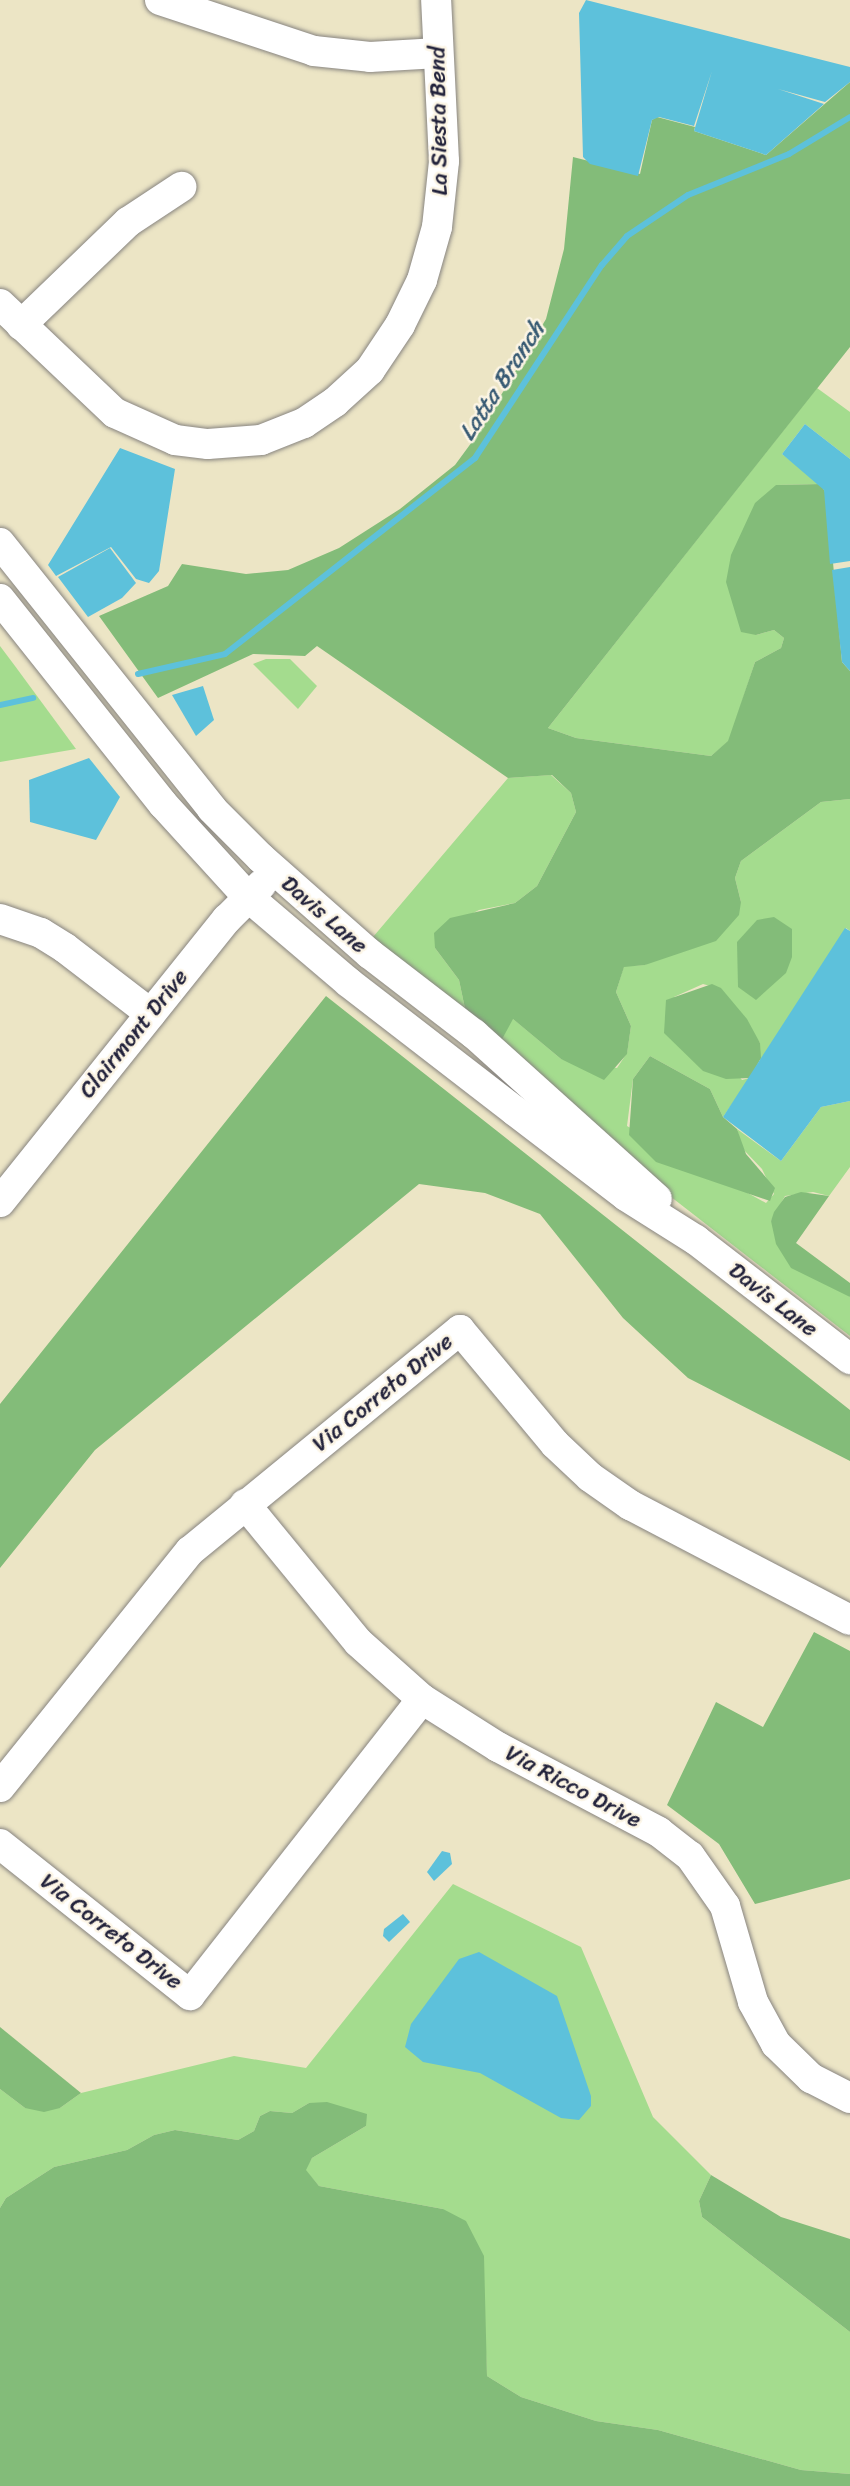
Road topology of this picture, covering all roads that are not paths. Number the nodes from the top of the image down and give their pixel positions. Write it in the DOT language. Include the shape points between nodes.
graph roads {
  1 [pos="160,0"];
  2 [pos="436,0"];
  3 [pos="438,53"];
  4 [pos="181,187"];
  5 [pos="0,304"];
  6 [pos="21,325"];
  7 [pos="0,543"];
  8 [pos="0,599"];
  9 [pos="276,873"];
  10 [pos="247,896"];
  11 [pos="0,919"];
  12 [pos="150,1014"];
  13 [pos="0,1202"];
  14 [pos="696,1240"];
  15 [pos="850,1359"];
  16 [pos="245,1504"];
  17 [pos="850,1620"];
  18 [pos="422,1699"];
  19 [pos="0,1787"];
  20 [pos="0,1844"];
  21 [pos="850,2098"];
  1 -- 3 [label="street" via="314,51 370,57"];
  2 -- 3 [label="street, La Siesta Bend"];
  3 -- 6 [label="street, La Siesta Bend" via="444,182 438,227 422,280 370,370 304,423 277,436 233,443 190,443 160,436 99,400"];
  4 -- 6 [label="street" via="128,222"];
  5 -- 6 [label="street, La Siesta Bend"];
  7 -- 9 [label="street, Davis Lane" via="212,809"];
  8 -- 10 [label="street, Davis Lane" via="129,762"];
  9 -- 10 [label="street, Clairmont Drive"];
  9 -- 14 [label="street, Davis Lane" via="370,954 474,1034 645,1186"];
  10 -- 12 [label="street, Clairmont Drive"];
  10 -- 14 [label="street, Davis Lane" via="348,982 515,1111 626,1196"];
  11 -- 12 [label="street" via="41,933 65,948"];
  12 -- 13 [label="street, Clairmont Drive"];
  14 -- 15 [label="street, Davis Lane"];
  16 -- 17 [label="street, Via Correto Drive" via="460,1330 555,1444 590,1477 630,1505"];
  16 -- 18 [label="street, Via Ricco Drive" via="358,1642"];
  16 -- 19 [label="street, Via Correto Drive" via="177,1566"];
  18 -- 20 [label="street, Via Correto Drive" via="190,1995"];
  18 -- 21 [label="street, Via Ricco Drive" via="498,1747 659,1832 690,1856 725,1906 753,2002 776,2044 811,2078"];
}
